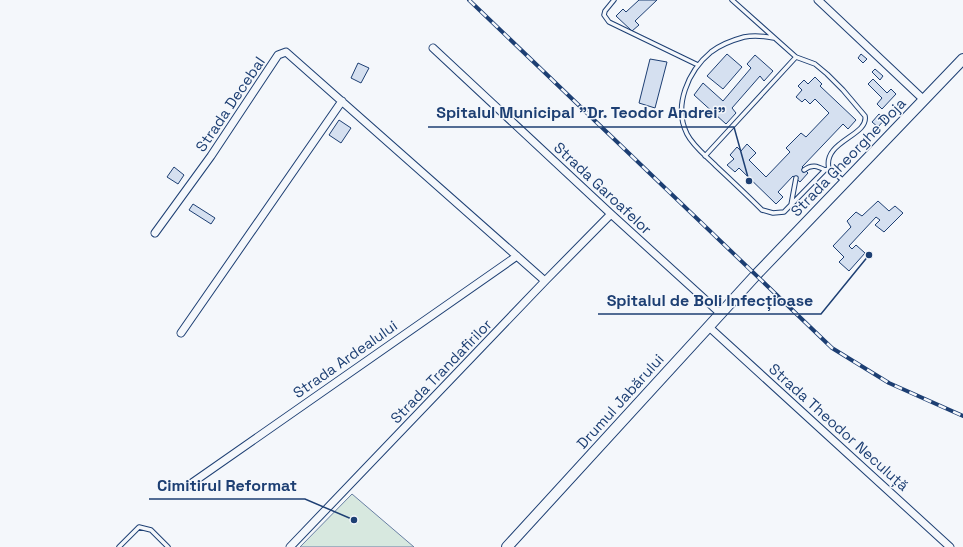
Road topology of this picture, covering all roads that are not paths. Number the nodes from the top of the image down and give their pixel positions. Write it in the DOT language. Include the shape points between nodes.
graph roads {
  1 [pos="614,0"];
  2 [pos="732,0"];
  3 [pos="818,0"];
  4 [pos="774,38"];
  5 [pos="433,48"];
  6 [pos="796,57"];
  7 [pos="963,58"];
  8 [pos="698,65"];
  9 [pos="924,100"];
  10 [pos="342,101"];
  11 [pos="705,156"];
  12 [pos="804,170"];
  13 [pos="827,170"];
  14 [pos="796,178"];
  15 [pos="845,182"];
  16 [pos="791,206"];
  17 [pos="611,214"];
  18 [pos="155,233"];
  19 [pos="516,256"];
  20 [pos="755,276"];
  21 [pos="545,281"];
  22 [pos="721,314"];
  23 [pos="709,327"];
  24 [pos="181,333"];
  25 [pos="189,485"];
  26 [pos="119,547"];
  27 [pos="168,547"];
  28 [pos="290,547"];
  29 [pos="507,547"];
  30 [pos="950,547"];
  1 -- 8 [label="lane" via="605,11 609,22"];
  2 -- 4 [label="lane"];
  3 -- 9 [label="street"];
  4 -- 6 [label="lane"];
  4 -- 8 [label="lane" via="744,37 711,52"];
  5 -- 17 [label="street, Strada Garoafelor"];
  6 -- 11 [label="lane"];
  6 -- 13 [label="lane" via="815,64 827,74 865,116 863,126 830,153"];
  7 -- 9 [label="main road, Strada Gheorghe Doja"];
  8 -- 11 [label="lane" via="685,87 682,120 688,135"];
  9 -- 15 [label="main road, Strada Gheorghe Doja"];
  10 -- 18 [label="street, Strada Decebal" via="286,52 278,55 211,156"];
  10 -- 19 [label="street, Strada Decebal"];
  10 -- 24 [label="street"];
  11 -- 16 [label="lane" via="762,210 784,212"];
  12 -- 13 [label="lane" via="810,166"];
  13 -- 15 [label="lane"];
  13 -- 16 [label="lane"];
  14 -- 16 [label="lane"];
  15 -- 20 [label="main road, Strada Gheorghe Doja"];
  17 -- 21 [label="street, Strada Trandafirilor"];
  17 -- 22 [label="street, Strada Garoafelor"];
  19 -- 21 [label="street, Strada Decebal"];
  19 -- 25 [label="street, Strada Ardealului"];
  20 -- 22 [label="main road, Drumul Jabărului"];
  21 -- 28 [label="street, Strada Trandafirilor"];
  22 -- 23 [label="main road, Drumul Jabărului"];
  23 -- 29 [label="main road, Drumul Jabărului"];
  23 -- 30 [label="street, Strada Theodor Neculuță"];
  26 -- 27 [label="lane" via="139,527 151,530"];
}
